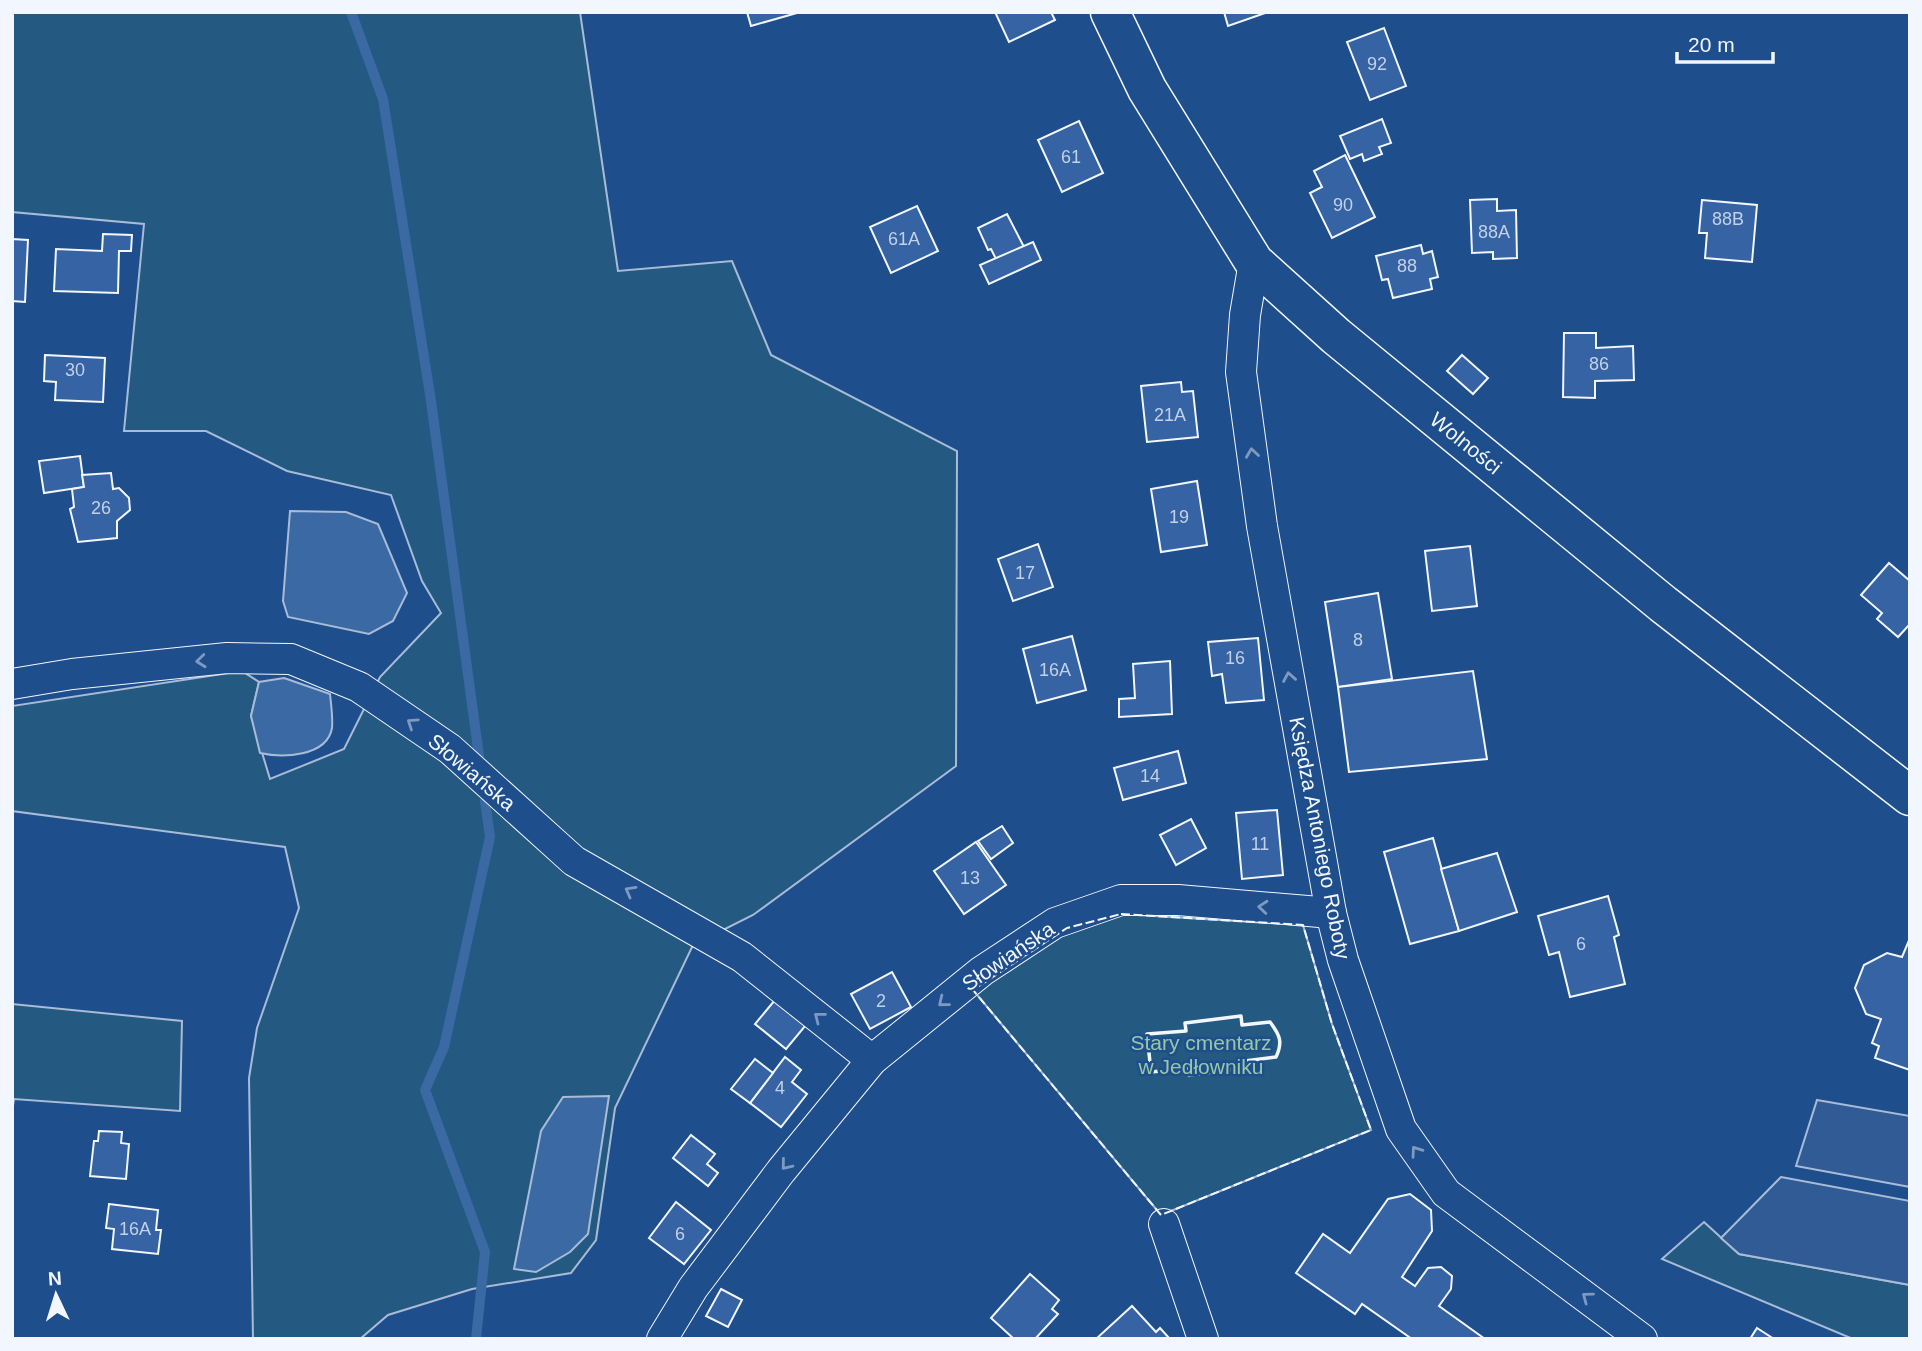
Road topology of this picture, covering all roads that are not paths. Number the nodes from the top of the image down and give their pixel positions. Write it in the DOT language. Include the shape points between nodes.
graph roads {
  1 [pos="1110,12"];
  2 [pos="1254,262"];
  3 [pos="12,684"];
  4 [pos="1910,796"];
  5 [pos="1331,913"];
  6 [pos="872,1060"];
  7 [pos="1164,1224"];
  8 [pos="663,1339"];
  9 [pos="1203,1339"];
  10 [pos="1642,1339"];
  1 -- 2 [label="street, Wolności" via="1147,89"];
  2 -- 4 [label="street, Wolności" via="1663,604"];
  5 -- 2 [label="street, Księdza Antoniego Roboty, one-way" via="1262,526 1241,372"];
  6 -- 3 [label="street, Słowiańska, one-way" via="742,957 574,861 450,750 359,687 291,659 227,658"];
  5 -- 6 [label="street, Słowiańska, one-way" via="1178,900 1121,900 1055,922 982,971"];
  10 -- 5 [label="street, Księdza Antoniego Roboty, one-way" via="1446,1193 1401,1129"];
  6 -- 8 [label="street, Słowiańska, one-way" via="701,1277"];
  7 -- 9 [label="street"];
}
